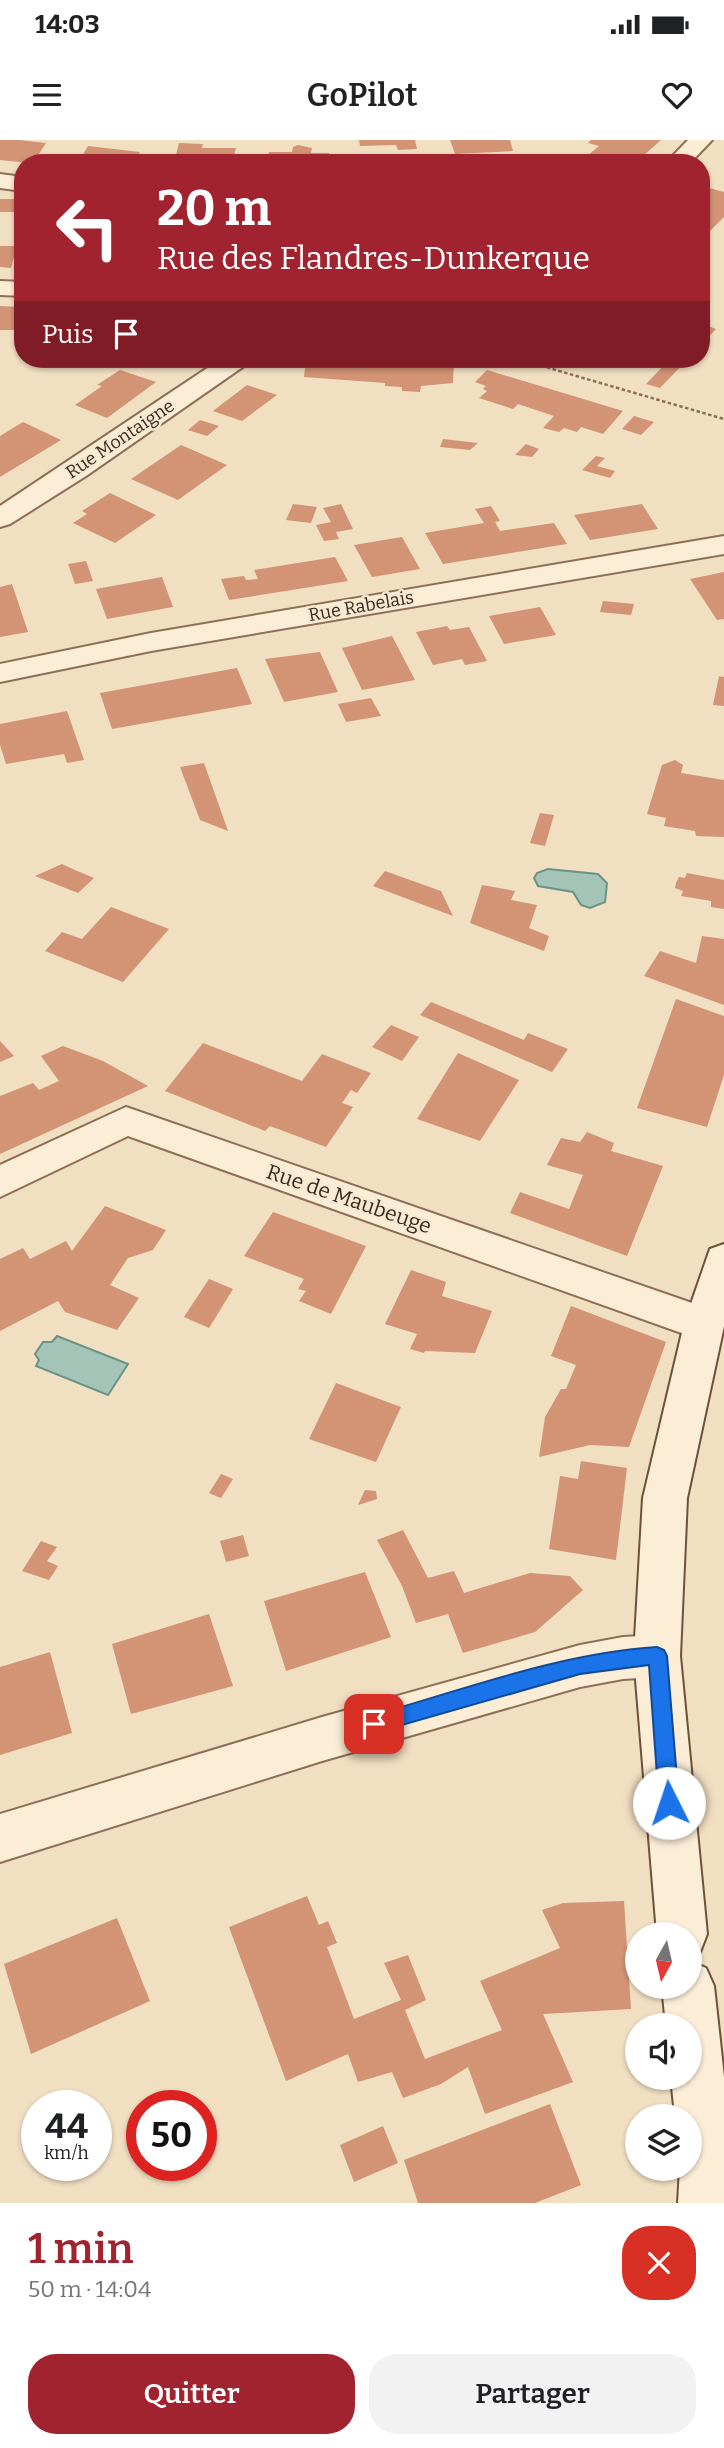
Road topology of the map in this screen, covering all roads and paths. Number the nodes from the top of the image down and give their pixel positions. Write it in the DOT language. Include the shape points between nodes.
graph roads {
  1 [pos="701,140"];
  2 [pos="686,154"];
  3 [pos="225,368"];
  4 [pos="549,368"];
  5 [pos="724,419"];
  6 [pos="0,518"];
  7 [pos="724,545"];
  8 [pos="0,673"];
  9 [pos="0,1182"];
  10 [pos="724,1260"];
  11 [pos="704,1324"];
  12 [pos="657,1656"];
  13 [pos="0,1838"];
  14 [pos="681,1922"];
  15 [pos="689,1999"];
  16 [pos="705,2203"];
  1 -- 2 [label="street"];
  3 -- 6 [label="street, Rue Montaigne"];
  4 -- 5 [label="path"];
  7 -- 8 [label="street, Rue Rabelais" via="150,642"];
  9 -- 11 [label="street, Rue de Maubeuge" via="126,1121"];
  10 -- 11 [label="street"];
  11 -- 12 [label="street" via="665,1498"];
  12 -- 13 [label="street" via="567,1669"];
  12 -- 14 [label="street"];
  15 -- 16 [label="street" via="706,2164"];
}
